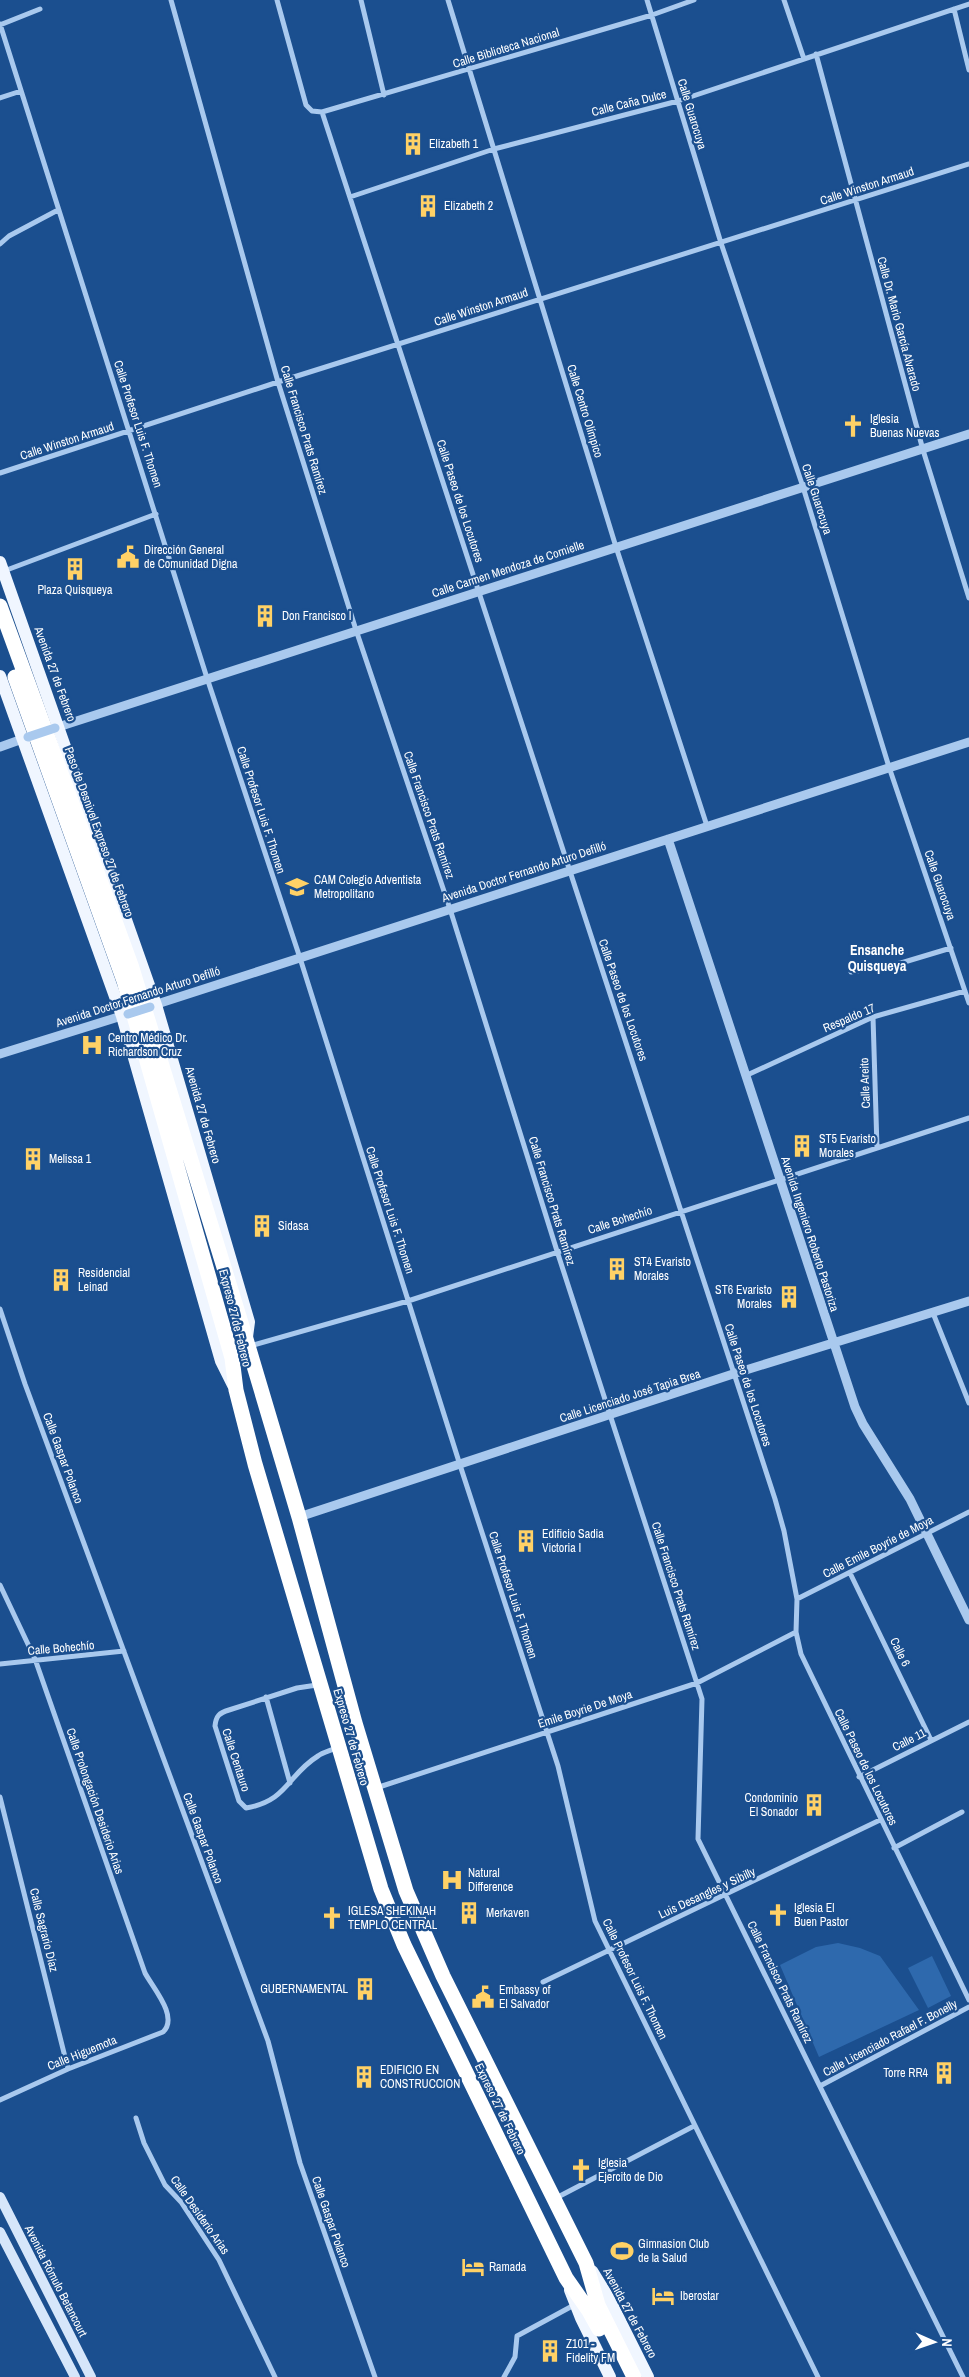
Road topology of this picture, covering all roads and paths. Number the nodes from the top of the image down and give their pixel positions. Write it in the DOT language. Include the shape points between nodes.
graph roads {
  1 [pos="171,0"];
  2 [pos="277,0"];
  3 [pos="361,0"];
  4 [pos="448,0"];
  5 [pos="647,0"];
  6 [pos="694,0"];
  7 [pos="784,0"];
  8 [pos="969,4"];
  9 [pos="40,9"];
  10 [pos="954,9"];
  11 [pos="652,15"];
  12 [pos="0,24"];
  13 [pos="816,54"];
  14 [pos="804,58"];
  15 [pos="470,69"];
  16 [pos="969,70"];
  17 [pos="21,91"];
  18 [pos="384,95"];
  19 [pos="0,98"];
  20 [pos="678,101"];
  21 [pos="322,112"];
  22 [pos="494,148"];
  23 [pos="969,164"];
  24 [pos="350,197"];
  25 [pos="855,200"];
  26 [pos="58,210"];
  27 [pos="721,243"];
  28 [pos="0,244"];
  29 [pos="540,298"];
  30 [pos="399,344"];
  31 [pos="278,382"];
  32 [pos="130,432"];
  33 [pos="969,434"];
  34 [pos="923,450"];
  35 [pos="0,473"];
  36 [pos="803,487"];
  37 [pos="156,514"];
  38 [pos="616,547"];
  39 [pos="2,567"];
  40 [pos="478,592"];
  41 [pos="969,598"];
  42 [pos="0,606"];
  43 [pos="356,630"];
  44 [pos="0,635"];
  45 [pos="0,676"];
  46 [pos="207,678"];
  47 [pos="58,727"];
  48 [pos="26,738"];
  49 [pos="969,742"];
  50 [pos="0,747"];
  51 [pos="889,767"];
  52 [pos="707,826"];
  53 [pos="668,839"];
  54 [pos="569,871"];
  55 [pos="450,909"];
  56 [pos="951,948"];
  57 [pos="300,958"];
  58 [pos="851,972"];
  59 [pos="965,991"];
  60 [pos="969,1003"];
  61 [pos="153,1006"];
  62 [pos="125,1015"];
  63 [pos="873,1017"];
  64 [pos="0,1054"];
  65 [pos="156,1068"];
  66 [pos="745,1076"];
  67 [pos="969,1118"];
  68 [pos="877,1148"];
  69 [pos="779,1182"];
  70 [pos="681,1210"];
  71 [pos="557,1251"];
  72 [pos="408,1301"];
  73 [pos="969,1301"];
  74 [pos="0,1309"];
  75 [pos="934,1313"];
  76 [pos="247,1343"];
  77 [pos="834,1344"];
  78 [pos="733,1374"];
  79 [pos="236,1390"];
  80 [pos="969,1403"];
  81 [pos="611,1415"];
  82 [pos="460,1465"];
  83 [pos="969,1512"];
  84 [pos="299,1516"];
  85 [pos="927,1533"];
  86 [pos="850,1573"];
  87 [pos="0,1585"];
  88 [pos="797,1599"];
  89 [pos="969,1620"];
  90 [pos="796,1632"];
  91 [pos="124,1651"];
  92 [pos="35,1659"];
  93 [pos="0,1664"];
  94 [pos="697,1683"];
  95 [pos="320,1684"];
  96 [pos="266,1697"];
  97 [pos="969,1722"];
  98 [pos="548,1732"];
  99 [pos="932,1740"];
  100 [pos="338,1748"];
  101 [pos="859,1778"];
  102 [pos="290,1783"];
  103 [pos="374,1789"];
  104 [pos="0,1797"];
  105 [pos="962,1812"];
  106 [pos="880,1820"];
  107 [pos="894,1848"];
  108 [pos="726,1896"];
  109 [pos="608,1950"];
  110 [pos="543,1982"];
  111 [pos="969,2000"];
  112 [pos="969,2007"];
  113 [pos="168,2023"];
  114 [pos="68,2069"];
  115 [pos="820,2086"];
  116 [pos="0,2100"];
  117 [pos="136,2118"];
  118 [pos="694,2126"];
  119 [pos="0,2197"];
  120 [pos="555,2198"];
  121 [pos="0,2232"];
  122 [pos="586,2263"];
  123 [pos="566,2278"];
  124 [pos="576,2304"];
  125 [pos="75,2377"];
  126 [pos="91,2377"];
  127 [pos="275,2377"];
  128 [pos="375,2377"];
  129 [pos="504,2377"];
  130 [pos="610,2377"];
  131 [pos="624,2377"];
  132 [pos="634,2377"];
  133 [pos="648,2377"];
  134 [pos="818,2377"];
  135 [pos="963,2377"];
  1 -- 31 [label="street, Calle Francisco Prats Ramírez"];
  2 -- 21 [label="street" via="306,105 312,111"];
  3 -- 18 [label="street"];
  4 -- 15 [label="street, Calle Centro Olímpico"];
  5 -- 11 [label="street, Calle Guarocuya"];
  6 -- 11 [label="street, Calle Biblioteca Nacional"];
  7 -- 14 [label="street"];
  8 -- 10 [label="street, Calle Caña Dulce"];
  9 -- 12 [label="street"];
  10 -- 13 [label="street, Calle Caña Dulce"];
  10 -- 16 [label="street"];
  11 -- 15 [label="street, Calle Biblioteca Nacional"];
  11 -- 20 [label="street, Calle Guarocuya"];
  12 -- 17 [label="street, Calle Profesor Luis F. Thomen"];
  13 -- 14 [label="street, Calle Caña Dulce"];
  13 -- 25 [label="street, Calle Dr. Mario García Alvarado"];
  14 -- 20 [label="street, Calle Caña Dulce"];
  15 -- 18 [label="street, Calle Biblioteca Nacional"];
  15 -- 22 [label="street, Calle Centro Olímpico"];
  17 -- 19 [label="street"];
  17 -- 26 [label="street, Calle Profesor Luis F. Thomen"];
  18 -- 21 [label="street, Calle Biblioteca Nacional"];
  20 -- 22 [label="street, Calle Caña Dulce"];
  20 -- 27 [label="street, Calle Guarocuya"];
  21 -- 24 [label="street, Calle Paseo de los Locutores"];
  22 -- 24 [label="street, Calle Caña Dulce"];
  22 -- 29 [label="street, Calle Centro Olímpico"];
  23 -- 25 [label="street, Calle Winston Armaud"];
  24 -- 30 [label="street, Calle Paseo de los Locutores"];
  25 -- 27 [label="street, Calle Winston Armaud"];
  25 -- 34 [label="street, Calle Dr. Mario García Alvarado"];
  26 -- 28 [label="street"];
  26 -- 32 [label="street, Calle Profesor Luis F. Thomen"];
  27 -- 29 [label="street, Calle Winston Armaud"];
  27 -- 36 [label="street, Calle Guarocuya"];
  29 -- 30 [label="street, Calle Winston Armaud"];
  29 -- 38 [label="street, Calle Centro Olímpico"];
  30 -- 31 [label="street, Calle Winston Armaud"];
  30 -- 40 [label="street, Calle Paseo de los Locutores"];
  31 -- 32 [label="street, Calle Winston Armaud"];
  31 -- 43 [label="street, Calle Francisco Prats Ramírez"];
  32 -- 35 [label="street, Calle Winston Armaud"];
  32 -- 37 [label="street, Calle Profesor Luis F. Thomen"];
  33 -- 34 [label="street, Calle Carmen Mendoza de Cornielle"];
  34 -- 36 [label="street, Calle Carmen Mendoza de Cornielle"];
  34 -- 41 [label="street, Calle Dr. Mario García Alvarado"];
  36 -- 38 [label="street, Calle Carmen Mendoza de Cornielle"];
  36 -- 51 [label="street, Calle Guarocuya"];
  37 -- 39 [label="street"];
  37 -- 46 [label="street, Calle Profesor Luis F. Thomen"];
  38 -- 40 [label="street, Calle Carmen Mendoza de Cornielle"];
  38 -- 52 [label="street, Calle Centro Olímpico"];
  39 -- 47 [label="main road, Avenida 27 de Febrero"];
  40 -- 43 [label="street, Calle Carmen Mendoza de Cornielle"];
  40 -- 54 [label="street, Calle Paseo de los Locutores"];
  42 -- 65 [label="highway, Paso de Desnivel Expreso 27 de Febrero" via="130,964"];
  43 -- 46 [label="street, Calle Carmen Mendoza de Cornielle"];
  43 -- 55 [label="street, Calle Francisco Prats Ramírez"];
  44 -- 65 [label="highway"];
  45 -- 48 [label="main road"];
  46 -- 47 [label="street, Calle Carmen Mendoza de Cornielle"];
  46 -- 57 [label="street, Calle Profesor Luis F. Thomen"];
  47 -- 48 [label="street, Calle Carmen Mendoza de Cornielle, bridge"];
  47 -- 61 [label="main road, Avenida 27 de Febrero"];
  48 -- 50 [label="street"];
  48 -- 62 [label="main road"];
  49 -- 51 [label="street, Avenida Doctor Fernando Arturo Defilló"];
  51 -- 52 [label="street, Avenida Doctor Fernando Arturo Defilló"];
  51 -- 56 [label="street, Calle Guarocuya"];
  52 -- 53 [label="street, Avenida Doctor Fernando Arturo Defilló"];
  53 -- 54 [label="street, Avenida Doctor Fernando Arturo Defilló"];
  53 -- 66 [label="street, Avenida Ingeniero Roberto Pastoriza"];
  54 -- 55 [label="street, Avenida Doctor Fernando Arturo Defilló"];
  54 -- 70 [label="street, Calle Paseo de los Locutores"];
  55 -- 57 [label="street, Avenida Doctor Fernando Arturo Defilló"];
  55 -- 71 [label="street, Calle Francisco Prats Ramírez"];
  56 -- 58 [label="street" via="901,963"];
  56 -- 59 [label="street, Calle Guarocuya"];
  57 -- 61 [label="street, Avenida Doctor Fernando Arturo Defilló"];
  57 -- 72 [label="street, Calle Profesor Luis F. Thomen"];
  59 -- 60 [label="street, Calle Guarocuya"];
  59 -- 63 [label="street, Respaldo 17"];
  61 -- 62 [label="street, Avenida Doctor Fernando Arturo Defilló, bridge"];
  61 -- 76 [label="main road, Avenida 27 de Febrero" via="249,1322"];
  62 -- 64 [label="street, Avenida Doctor Fernando Arturo Defilló"];
  62 -- 79 [label="main road" via="222,1361"];
  63 -- 66 [label="street, Respaldo 17"];
  63 -- 68 [label="street, Calle Areito"];
  65 -- 76 [label="highway, Expreso 27 de Febrero"];
  65 -- 79 [label="highway, Expreso 27 de Febrero" via="232,1358"];
  66 -- 69 [label="street, Avenida Ingeniero Roberto Pastoriza"];
  67 -- 68 [label="street, Calle Bohechío"];
  68 -- 69 [label="street, Calle Bohechío"];
  69 -- 70 [label="street, Calle Bohechío"];
  69 -- 77 [label="street, Avenida Ingeniero Roberto Pastoriza"];
  70 -- 71 [label="street, Calle Bohechío"];
  70 -- 78 [label="street, Calle Paseo de los Locutores"];
  71 -- 72 [label="street, Calle Bohechío"];
  71 -- 81 [label="street, Calle Francisco Prats Ramírez"];
  72 -- 76 [label="street, Calle Bohechío"];
  72 -- 82 [label="street, Calle Profesor Luis F. Thomen"];
  73 -- 75 [label="street, Calle Licenciado José Tapia Brea"];
  74 -- 91 [label="street, Calle Gaspar Polanco"];
  75 -- 77 [label="street, Calle Licenciado José Tapia Brea"];
  75 -- 80 [label="street"];
  76 -- 84 [label="highway, Expreso 27 de Febrero"];
  77 -- 78 [label="street, Calle Licenciado José Tapia Brea"];
  77 -- 85 [label="street, Avenida Ingeniero Roberto Pastoriza" via="863,1424 910,1499"];
  78 -- 81 [label="street, Calle Licenciado José Tapia Brea"];
  78 -- 88 [label="street, Calle Paseo de los Locutores" via="784,1531"];
  79 -- 95 [label="highway, Expreso 27 de Febrero"];
  81 -- 82 [label="street, Calle Licenciado José Tapia Brea"];
  81 -- 94 [label="street, Calle Francisco Prats Ramírez"];
  82 -- 84 [label="street, Calle Licenciado José Tapia Brea"];
  82 -- 98 [label="street, Calle Profesor Luis F. Thomen"];
  83 -- 85 [label="street, Calle Emile Boyrie de Moya"];
  84 -- 103 [label="highway, Expreso 27 de Febrero"];
  85 -- 86 [label="street, Calle Emile Boyrie de Moya"];
  85 -- 89 [label="street, Avenida Ingeniero Roberto Pastoriza"];
  86 -- 88 [label="street, Calle Emile Boyrie de Moya"];
  86 -- 99 [label="street, Calle 6"];
  87 -- 92 [label="street, Calle Prolongación Desiderio Arias"];
  88 -- 90 [label="street, Calle Paseo de los Locutores"];
  90 -- 94 [label="street, Emile Boyrie De Moya"];
  90 -- 101 [label="street, Calle Paseo de los Locutores" via="806,1669"];
  91 -- 92 [label="street, Calle Bohechío"];
  91 -- 128 [label="street, Calle Gaspar Polanco" via="268,2041 300,2163"];
  92 -- 93 [label="street, Calle Bohechío"];
  92 -- 113 [label="street, Calle Prolongación Desiderio Arias" via="142,1964 166,2011"];
  94 -- 98 [label="street, Emile Boyrie De Moya"];
  94 -- 108 [label="street, Calle Francisco Prats Ramírez" via="702,1699 698,1839"];
  95 -- 96 [label="street, Calle Centauro"];
  95 -- 100 [label="highway, Expreso 27 de Febrero"];
  96 -- 102 [label="street"];
  96 -- 102 [label="street, Calle Centauro" via="220,1713 215,1726 239,1801 246,1808 265,1803"];
  97 -- 99 [label="street, Calle 11"];
  98 -- 103 [label="street, Emile Boyrie De Moya"];
  98 -- 109 [label="street, Calle Profesor Luis F. Thomen" via="595,1921"];
  99 -- 101 [label="street, Calle 11"];
  100 -- 102 [label="street, Calle Centauro" via="318,1755"];
  100 -- 123 [label="highway, Expreso 27 de Febrero" via="381,1889 404,1944"];
  101 -- 106 [label="street, Calle Paseo de los Locutores"];
  103 -- 120 [label="highway, Expreso 27 de Febrero" via="406,1891 443,1976"];
  104 -- 114 [label="street, Calle Sagrario Díaz"];
  105 -- 107 [label="street"];
  106 -- 107 [label="street, Calle Paseo de los Locutores"];
  106 -- 108 [label="street, Luis Desangles y Sibilly"];
  107 -- 111 [label="street, Calle Paseo de los Locutores"];
  108 -- 109 [label="street, Luis Desangles y Sibilly"];
  108 -- 115 [label="street, Calle Francisco Prats Ramírez"];
  109 -- 110 [label="street, Luis Desangles y Sibilly"];
  109 -- 118 [label="street, Calle Profesor Luis F. Thomen"];
  112 -- 115 [label="street, Calle Licenciado Rafael F. Bonelly"];
  113 -- 114 [label="street, Calle Higuemota" via="162,2032"];
  114 -- 116 [label="street, Calle Higuemota"];
  115 -- 135 [label="street, Calle Francisco Prats Ramírez"];
  117 -- 127 [label="street, Calle Desiderio Arias" via="144,2143 165,2185 186,2209 219,2260"];
  118 -- 120 [label="street"];
  118 -- 134 [label="street, Calle Profesor Luis F. Thomen"];
  119 -- 126 [label="main road, Avenida Rómulo Betancourt"];
  120 -- 122 [label="highway, Expreso 27 de Febrero"];
  121 -- 125 [label="main road"];
  122 -- 132 [label="highway, Expreso 27 de Febrero" via="598,2305"];
  122 -- 133 [label="main road, Avenida 27 de Febrero" via="608,2297"];
  123 -- 124 [label="main road"];
  123 -- 131 [label="highway, Expreso 27 de Febrero" via="589,2311"];
  124 -- 129 [label="street" via="516,2336 515,2357"];
  124 -- 130 [label="main road"];
}
